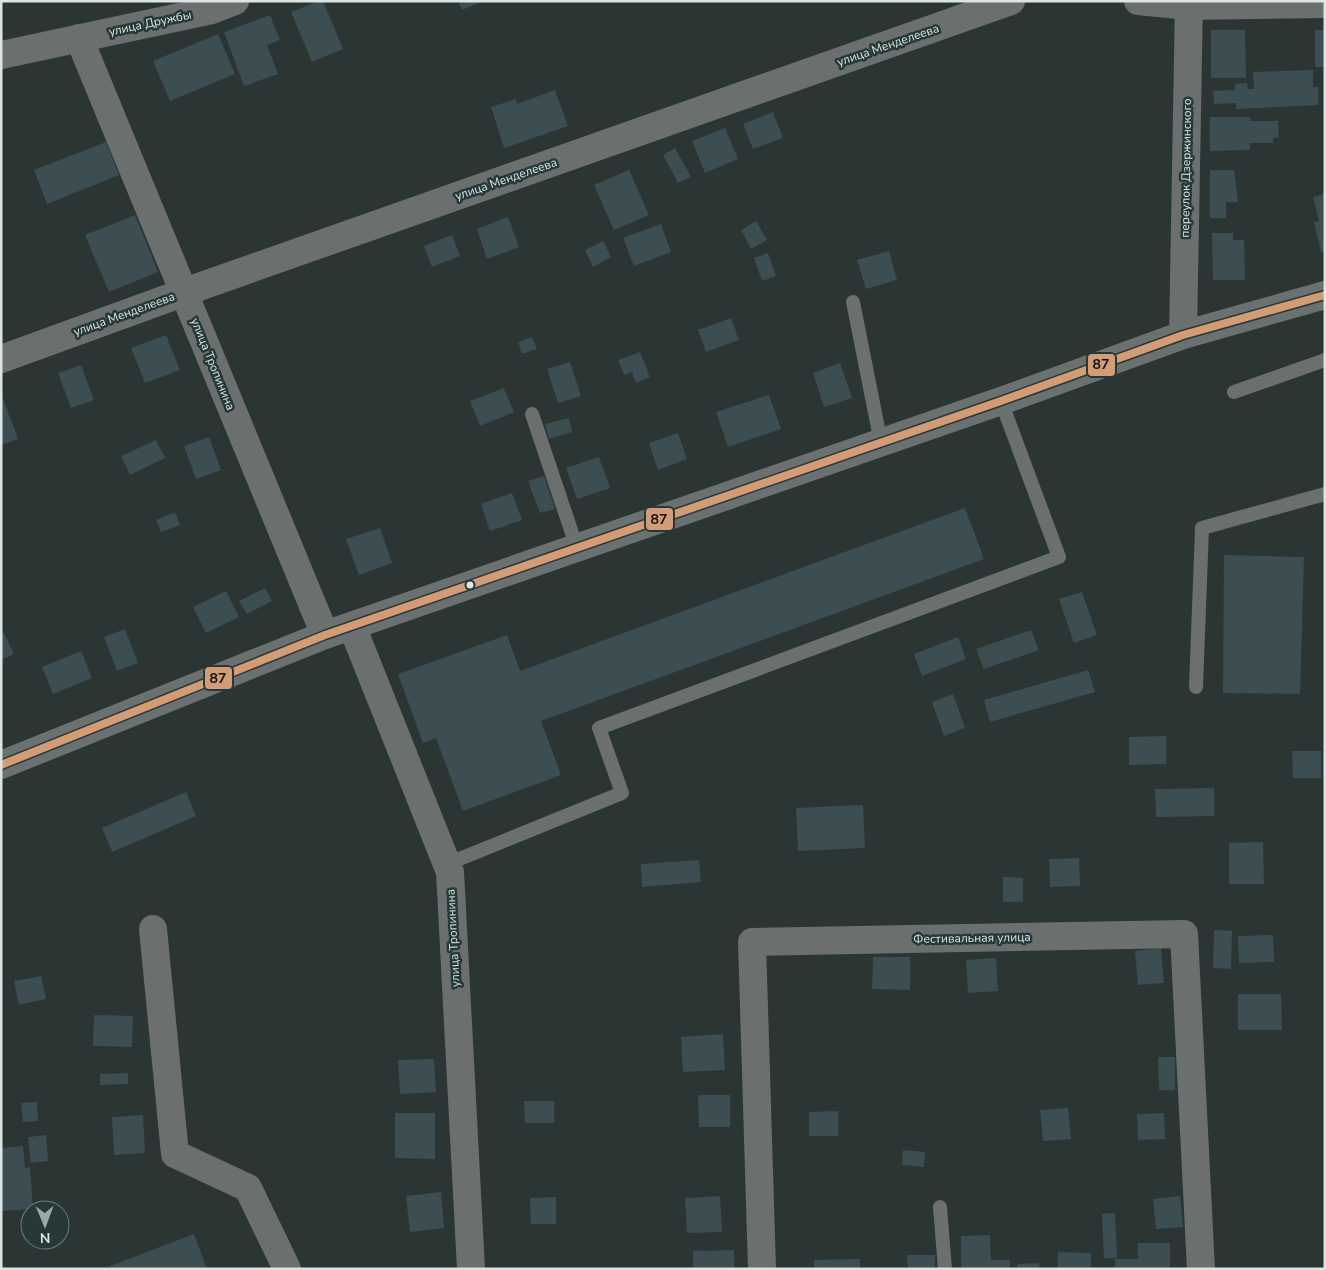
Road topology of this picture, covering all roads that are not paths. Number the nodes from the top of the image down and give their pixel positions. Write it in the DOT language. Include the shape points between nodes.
graph roads {
  1 [pos="1011,1"];
  2 [pos="1138,1"];
  3 [pos="1189,3"];
  4 [pos="218,4"];
  5 [pos="1325,4"];
  6 [pos="86,36"];
  7 [pos="1,55"];
  8 [pos="184,293"];
  9 [pos="1325,295"];
  10 [pos="853,302"];
  11 [pos="1183,335"];
  12 [pos="1,359"];
  13 [pos="1325,360"];
  14 [pos="1234,392"];
  15 [pos="1001,401"];
  16 [pos="532,414"];
  17 [pos="881,443"];
  18 [pos="1325,494"];
  19 [pos="577,548"];
  20 [pos="352,626"];
  21 [pos="325,635"];
  22 [pos="1196,687"];
  23 [pos="1,766"];
  24 [pos="447,864"];
  25 [pos="153,929"];
  26 [pos="940,1207"];
  27 [pos="287,1269"];
  28 [pos="470,1269"];
  29 [pos="762,1269"];
  30 [pos="945,1269"];
  31 [pos="1201,1269"];
  1 -- 8 [label="street, улица Менделеева"];
  2 -- 3 [label="street"];
  3 -- 5 [label="street"];
  3 -- 11 [label="street, переулок Дзержинского"];
  4 -- 6 [label="street, улица Дружбы"];
  6 -- 7 [label="street, улица Дружбы"];
  6 -- 8 [label="street, улица Тропинина"];
  8 -- 12 [label="street, улица Менделеева"];
  8 -- 21 [label="street, улица Тропинина"];
  9 -- 11 [label="main road"];
  10 -- 17 [label="lane"];
  11 -- 15 [label="main road"];
  13 -- 14 [label="lane"];
  15 -- 17 [label="main road"];
  15 -- 24 [label="lane" via="1058,557 599,728 622,793"];
  16 -- 19 [label="lane"];
  17 -- 19 [label="main road"];
  18 -- 22 [label="lane" via="1202,528"];
  19 -- 20 [label="main road"];
  20 -- 21 [label="main road"];
  20 -- 24 [label="street, улица Тропинина"];
  21 -- 23 [label="main road"];
  24 -- 28 [label="street, улица Тропинина" via="450,872"];
  25 -- 27 [label="street" via="175,1154 248,1188"];
  26 -- 30 [label="lane"];
  29 -- 31 [label="street, Фестивальная улица" via="752,942 1184,934"];
}
